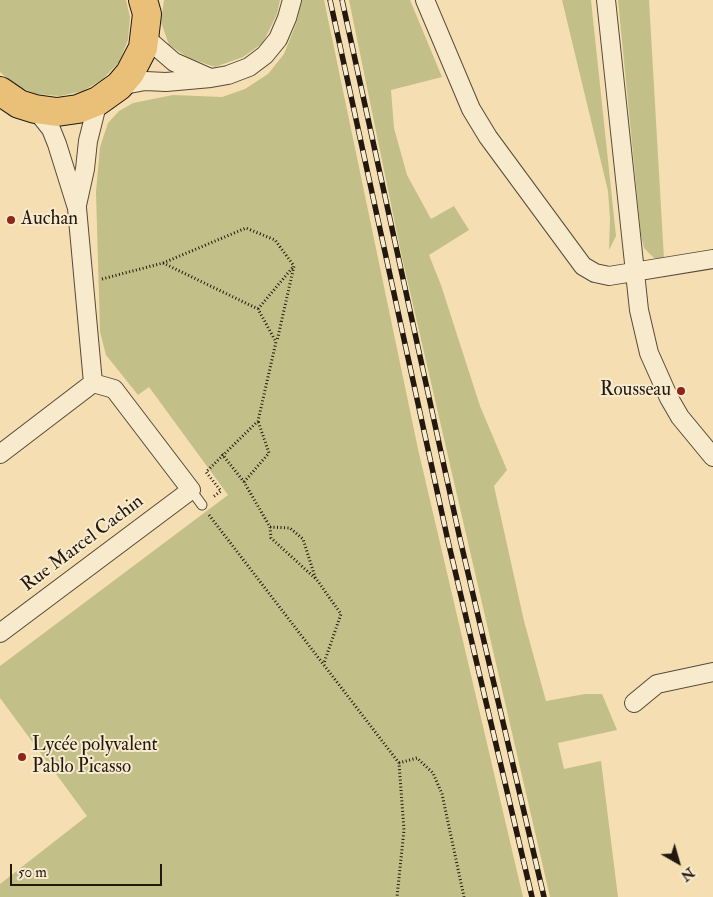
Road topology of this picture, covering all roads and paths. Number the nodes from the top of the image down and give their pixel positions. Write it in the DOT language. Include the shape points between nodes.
graph roads {
  1 [pos="143,0"];
  2 [pos="292,0"];
  3 [pos="425,0"];
  4 [pos="606,0"];
  5 [pos="145,37"];
  6 [pos="211,78"];
  7 [pos="0,92"];
  8 [pos="108,94"];
  9 [pos="36,109"];
  10 [pos="77,208"];
  11 [pos="713,259"];
  12 [pos="163,263"];
  13 [pos="294,266"];
  14 [pos="634,272"];
  15 [pos="84,284"];
  16 [pos="258,309"];
  17 [pos="276,342"];
  18 [pos="92,383"];
  19 [pos="258,421"];
  20 [pos="0,454"];
  21 [pos="222,454"];
  22 [pos="713,457"];
  23 [pos="244,482"];
  24 [pos="191,490"];
  25 [pos="202,505"];
  26 [pos="270,527"];
  27 [pos="317,580"];
  28 [pos="0,633"];
  29 [pos="323,664"];
  30 [pos="713,672"];
  31 [pos="634,703"];
  32 [pos="399,763"];
  33 [pos="398,897"];
  34 [pos="464,897"];
  1 -- 5 [label="main road" via="147,14"];
  2 -- 6 [label="street" via="278,39 265,55 249,68"];
  3 -- 14 [label="street" via="471,109 583,266 609,276"];
  4 -- 14 [label="street"];
  5 -- 6 [label="street" via="174,62"];
  5 -- 8 [label="main road" via="138,57"];
  6 -- 8 [label="street" via="145,81"];
  7 -- 9 [label="main road" via="19,104"];
  8 -- 9 [label="main road" via="78,109 57,112"];
  8 -- 10 [label="street" via="88,141"];
  9 -- 10 [label="street" via="51,129"];
  10 -- 15 [label="street"];
  11 -- 14 [label="street"];
  12 -- 13 [label="path" via="246,228 275,240"];
  12 -- 15 [label="path"];
  12 -- 16 [label="path"];
  13 -- 16 [label="path"];
  13 -- 17 [label="path"];
  14 -- 22 [label="street" via="650,353 669,398 680,417"];
  15 -- 18 [label="street"];
  16 -- 17 [label="path"];
  17 -- 19 [label="path"];
  18 -- 20 [label="street"];
  18 -- 24 [label="street" via="114,389"];
  19 -- 21 [label="path"];
  19 -- 23 [label="path" via="269,453"];
  21 -- 23 [label="path"];
  21 -- 25 [label="path" via="206,472 221,491"];
  23 -- 26 [label="path"];
  24 -- 25 [label="lane"];
  24 -- 28 [label="street, Rue Marcel Cachin"];
  25 -- 29 [label="path"];
  26 -- 27 [label="path" via="271,538"];
  26 -- 27 [label="path" via="290,528 303,539"];
  27 -- 29 [label="path" via="342,614"];
  29 -- 32 [label="path"];
  30 -- 31 [label="street" via="657,684"];
  32 -- 33 [label="path" via="404,830"];
  32 -- 34 [label="path" via="417,758 433,773 442,794"];
}
